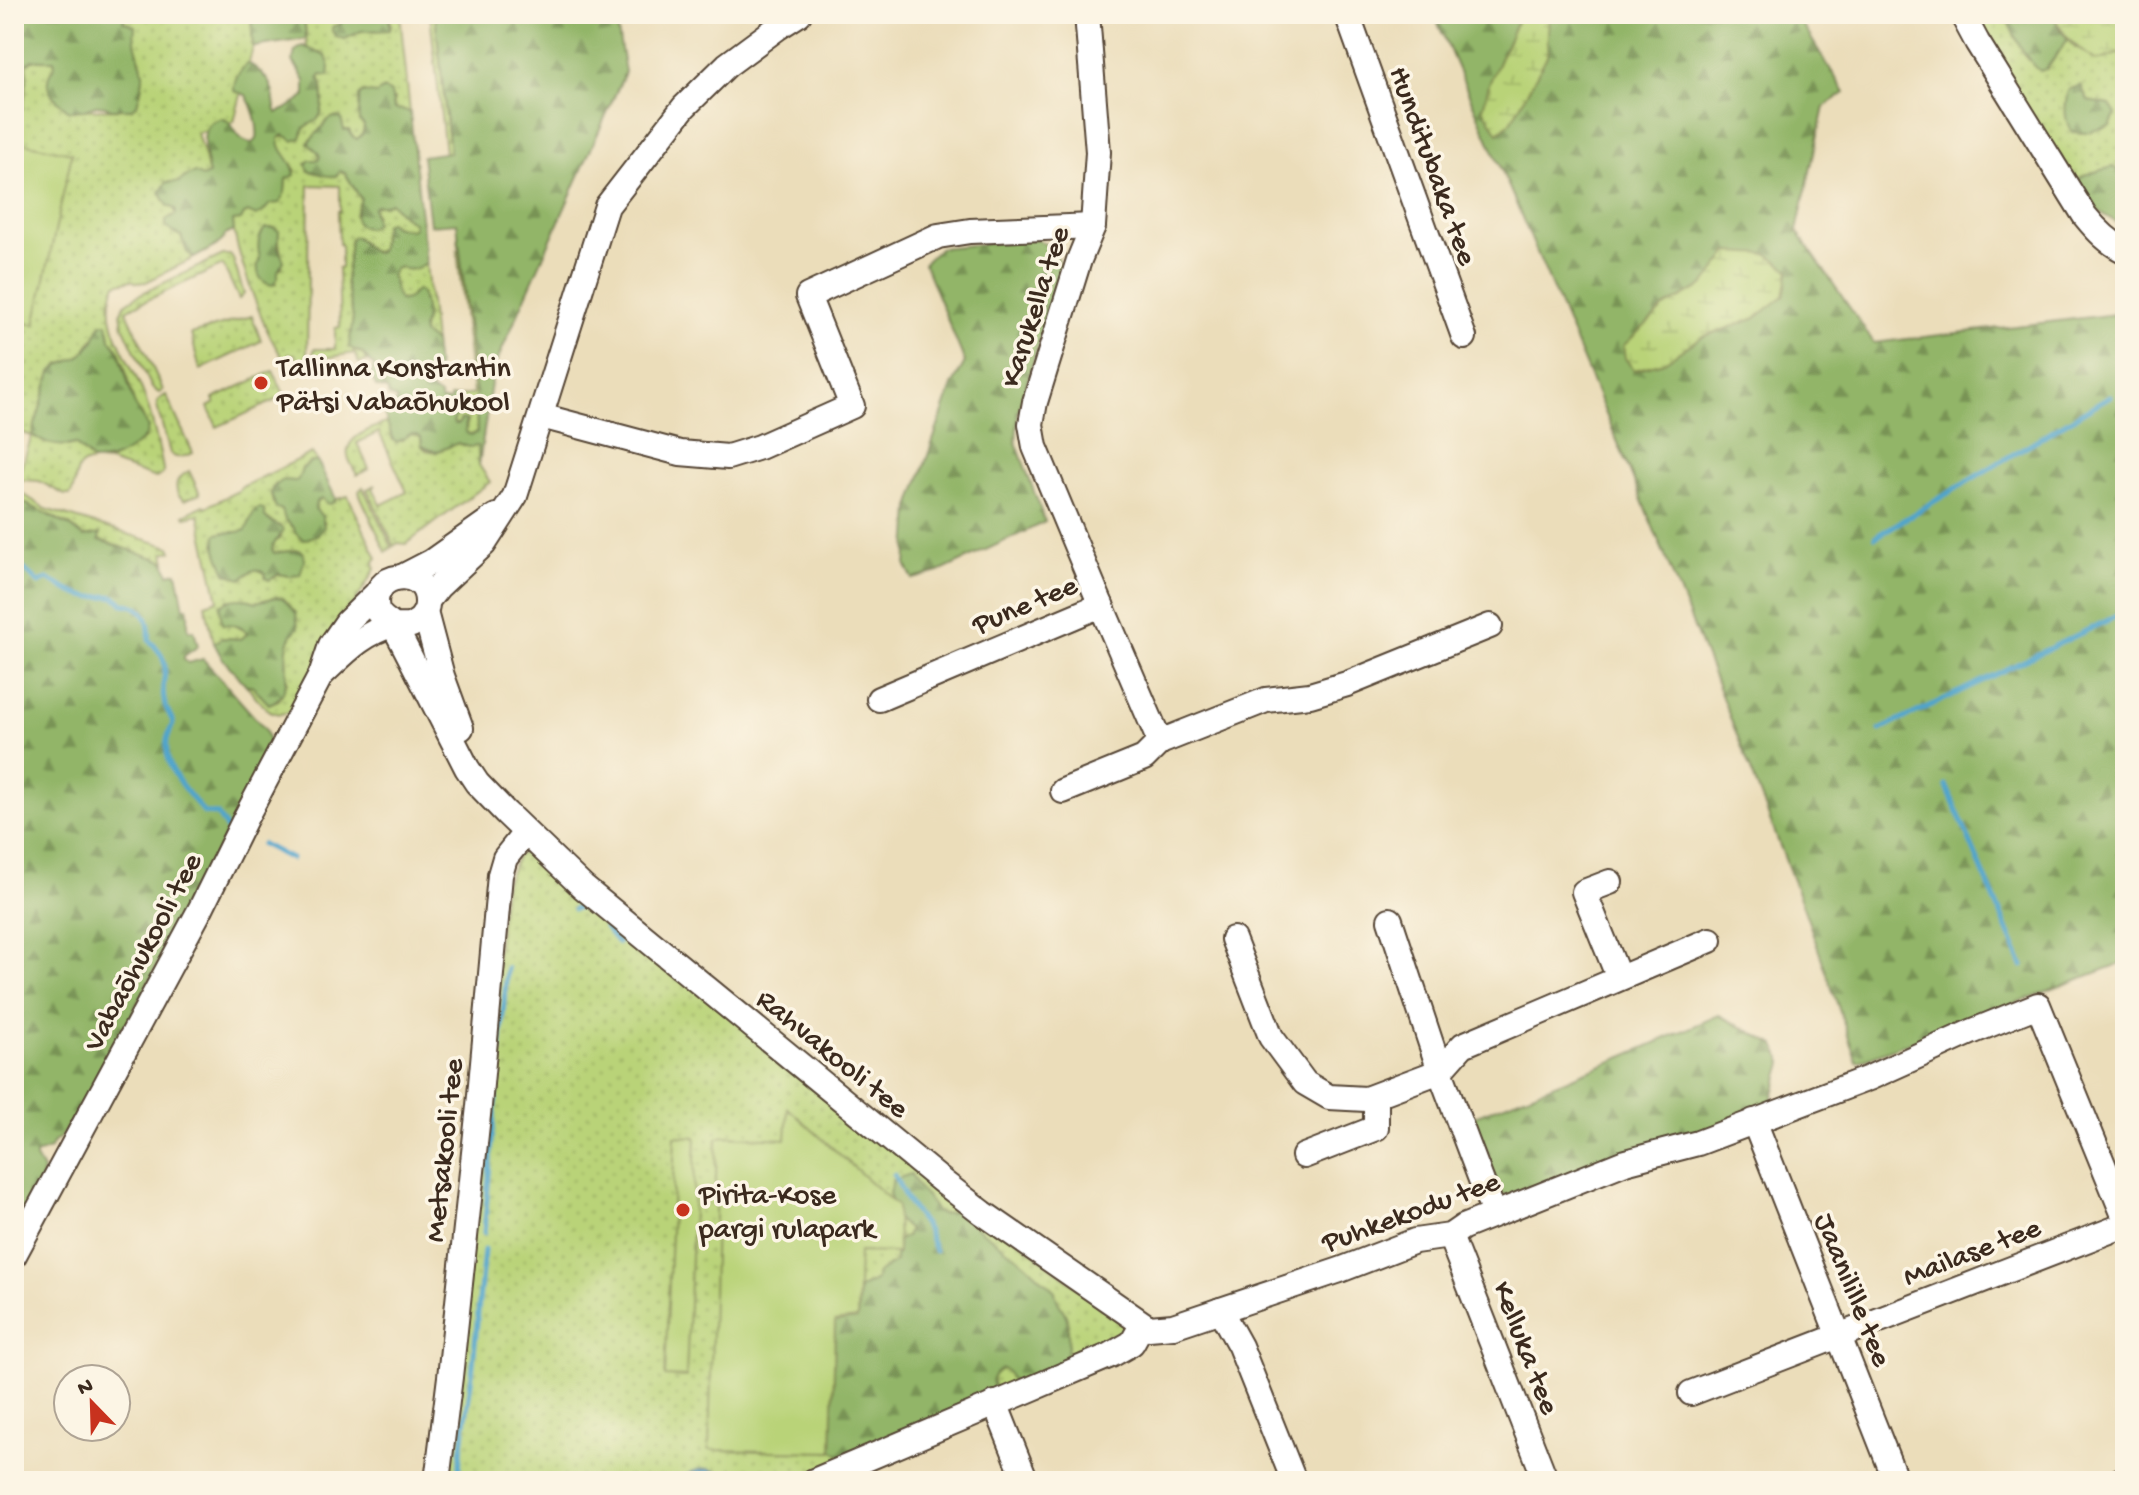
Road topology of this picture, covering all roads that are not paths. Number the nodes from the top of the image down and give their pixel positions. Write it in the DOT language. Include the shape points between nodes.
graph roads {
  1 [pos="799,14"];
  2 [pos="1087,14"];
  3 [pos="1347,14"];
  4 [pos="1962,14"];
  5 [pos="1093,226"];
  6 [pos="2125,251"];
  7 [pos="1464,337"];
  8 [pos="541,416"];
  9 [pos="504,510"];
  10 [pos="402,577"];
  11 [pos="379,591"];
  12 [pos="1101,605"];
  13 [pos="426,607"];
  14 [pos="393,626"];
  15 [pos="1490,626"];
  16 [pos="321,675"];
  17 [pos="879,699"];
  18 [pos="1160,742"];
  19 [pos="1063,791"];
  20 [pos="502,809"];
  21 [pos="525,833"];
  22 [pos="1610,882"];
  23 [pos="1390,920"];
  24 [pos="1233,939"];
  25 [pos="1710,940"];
  26 [pos="1619,978"];
  27 [pos="1440,1071"];
  28 [pos="1376,1096"];
  29 [pos="1754,1121"];
  30 [pos="1304,1156"];
  31 [pos="1494,1214"];
  32 [pos="2125,1218"];
  33 [pos="2125,1225"];
  34 [pos="1450,1236"];
  35 [pos="14,1255"];
  36 [pos="1220,1310"];
  37 [pos="1142,1325"];
  38 [pos="1839,1335"];
  39 [pos="1691,1393"];
  40 [pos="995,1403"];
  41 [pos="2125,1479"];
  42 [pos="437,1481"];
  43 [pos="814,1481"];
  44 [pos="1026,1481"];
  45 [pos="1294,1481"];
  46 [pos="1546,1481"];
  47 [pos="1896,1481"];
  48 [pos="2119,1481"];
  1 -- 8 [label="street" via="727,65 684,107 607,206"];
  2 -- 5 [label="street, Karukella tee" via="1098,152"];
  3 -- 7 [label="street, Hunditubaka tee"];
  4 -- 6 [label="street" via="2085,216"];
  5 -- 8 [label="street" via="938,236 808,296 852,406 760,447 728,457 680,453"];
  5 -- 12 [label="street, Karukella tee" via="1031,424 1035,447"];
  8 -- 9 [label="street" via="515,496"];
  9 -- 10 [label="street"];
  9 -- 13 [label="street" via="484,544 438,587"];
  10 -- 11 [label="street" via="389,580"];
  10 -- 13 [label="street" via="424,589"];
  11 -- 14 [label="street" via="380,615"];
  11 -- 16 [label="street, Vabaõhukooli tee" via="339,633"];
  12 -- 17 [label="street, Pune tee"];
  12 -- 18 [label="street, Pune tee"];
  13 -- 14 [label="street" via="415,624"];
  13 -- 20 [label="street, Rahvakooli tee" via="458,721"];
  14 -- 16 [label="street, Vabaõhukooli tee" via="361,640"];
  14 -- 20 [label="street, Rahvakooli tee" via="467,768"];
  15 -- 18 [label="street" via="1347,684 1266,700"];
  16 -- 35 [label="street, Vabaõhukooli tee"];
  18 -- 19 [label="street" via="1144,758"];
  20 -- 21 [label="street, Rahvakooli tee"];
  21 -- 37 [label="street, Rahvakooli tee" via="639,935 943,1182"];
  21 -- 42 [label="street, Metsakooli tee" via="505,858 500,875"];
  22 -- 26 [label="street" via="1584,892"];
  23 -- 27 [label="street"];
  24 -- 28 [label="street" via="1271,1037 1305,1083 1329,1097"];
  25 -- 26 [label="street"];
  26 -- 27 [label="street" via="1463,1045"];
  27 -- 28 [label="street"];
  27 -- 31 [label="street"];
  28 -- 30 [label="street" via="1376,1128"];
  29 -- 31 [label="street, Puhkekodu tee" via="1698,1143 1625,1162"];
  29 -- 32 [label="street, Puhkekodu tee" via="2038,1005"];
  29 -- 38 [label="street, Jaanilille tee"];
  31 -- 34 [label="street, Puhkekodu tee"];
  33 -- 38 [label="street, Mailase tee"];
  34 -- 36 [label="street, Puhkekodu tee" via="1415,1241"];
  34 -- 46 [label="street, Kelluka tee"];
  36 -- 37 [label="street, Puhkekodu tee" via="1165,1328"];
  36 -- 45 [label="street" via="1240,1346"];
  37 -- 40 [label="street" via="1135,1339 1119,1350"];
  38 -- 39 [label="street, Mailase tee"];
  38 -- 47 [label="street, Jaanilille tee"];
  40 -- 43 [label="street"];
  40 -- 44 [label="street"];
  41 -- 48 [label="street"];
}
